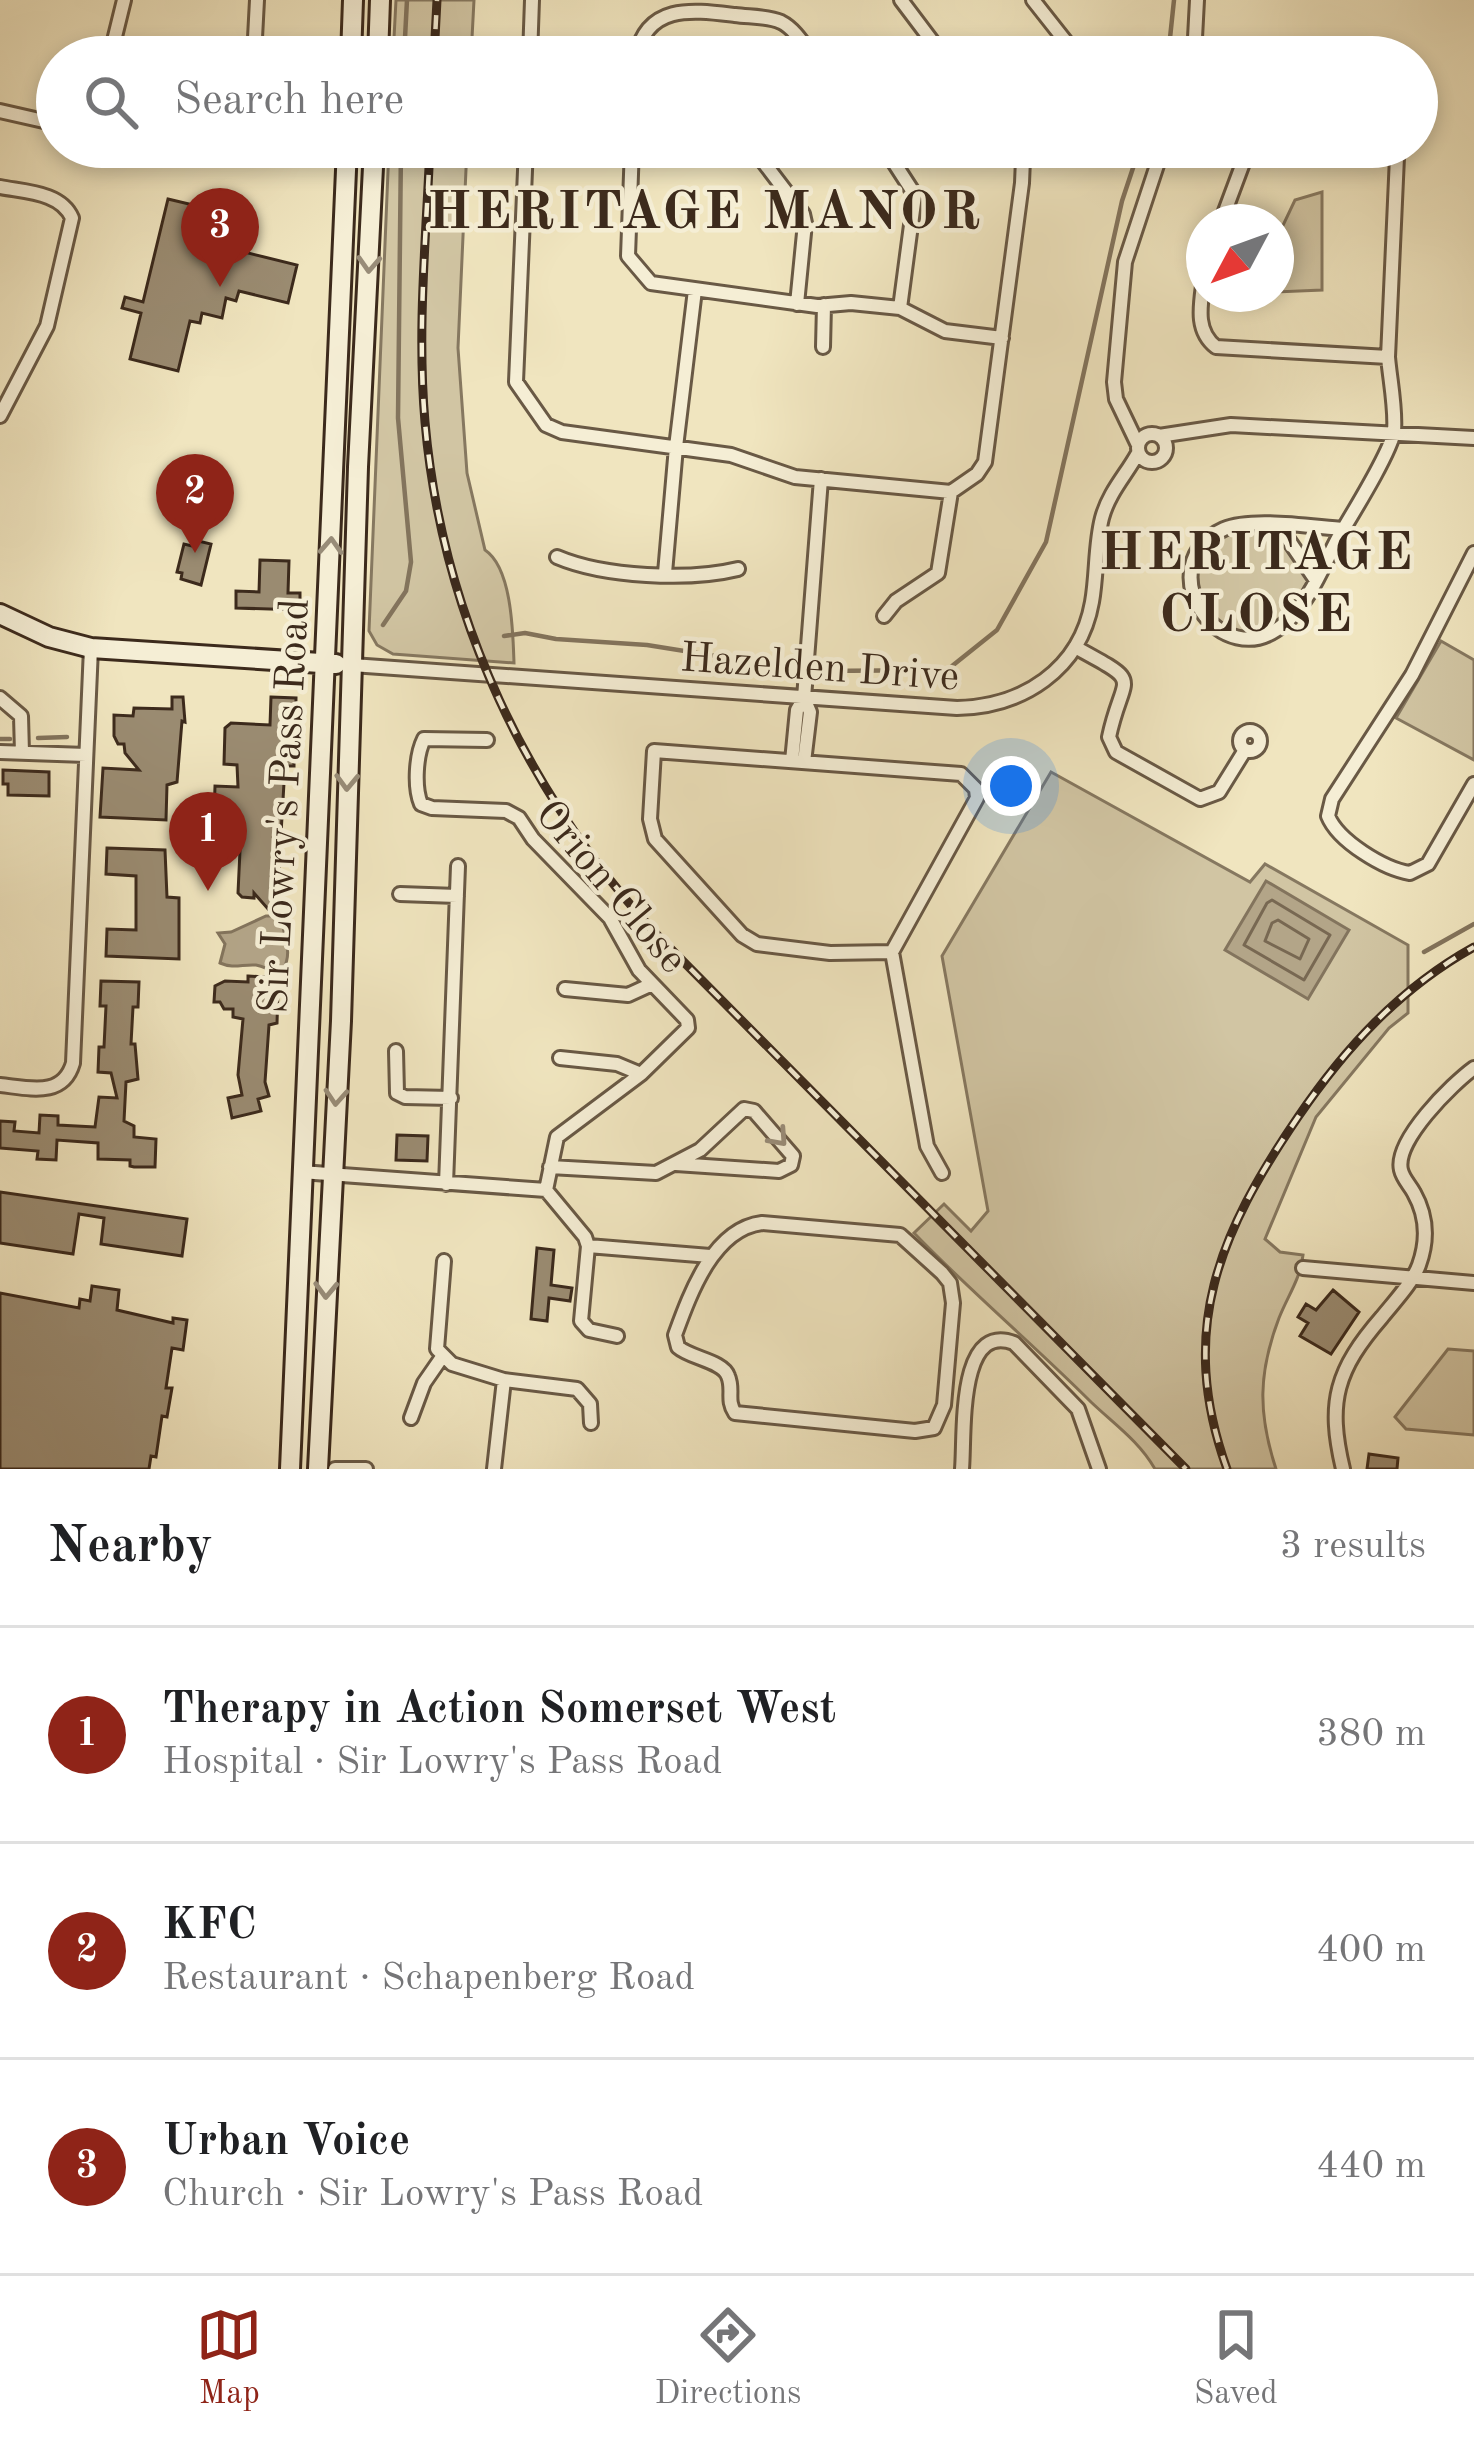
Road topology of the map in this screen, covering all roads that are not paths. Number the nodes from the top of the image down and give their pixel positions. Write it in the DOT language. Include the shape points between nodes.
graph roads {
  1 [pos="124,0"];
  2 [pos="257,0"];
  3 [pos="353,0"];
  4 [pos="380,0"];
  5 [pos="532,0"];
  6 [pos="901,0"];
  7 [pos="1033,0"];
  8 [pos="1197,0"];
  9 [pos="115,36"];
  10 [pos="255,36"];
  11 [pos="352,36"];
  12 [pos="379,36"];
  13 [pos="531,36"];
  14 [pos="644,36"];
  15 [pos="794,36"];
  16 [pos="928,36"];
  17 [pos="1061,36"];
  18 [pos="1195,36"];
  19 [pos="0,111"];
  20 [pos="36,119"];
  21 [pos="346,168"];
  22 [pos="373,168"];
  23 [pos="525,168"];
  24 [pos="631,168"];
  25 [pos="767,168"];
  26 [pos="898,168"];
  27 [pos="1023,168"];
  28 [pos="1156,168"];
  29 [pos="1241,168"];
  30 [pos="1397,168"];
  31 [pos="0,187"];
  32 [pos="1228,204"];
  33 [pos="695,290"];
  34 [pos="797,304"];
  35 [pos="824,304"];
  36 [pos="900,308"];
  37 [pos="1201,312"];
  38 [pos="1002,338"];
  39 [pos="824,346"];
  40 [pos="1388,358"];
  41 [pos="0,416"];
  42 [pos="1184,434"];
  43 [pos="1394,434"];
  44 [pos="1474,438"];
  45 [pos="1146,446"];
  46 [pos="676,447"];
  47 [pos="1166,450"];
  48 [pos="821,479"];
  49 [pos="951,492"];
  50 [pos="1279,526"];
  51 [pos="1344,529"];
  52 [pos="1474,553"];
  53 [pos="557,557"];
  54 [pos="738,568"];
  55 [pos="665,573"];
  56 [pos="1315,579"];
  57 [pos="0,614"];
  58 [pos="884,616"];
  59 [pos="1075,647"];
  60 [pos="91,648"];
  61 [pos="325,663"];
  62 [pos="352,665"];
  63 [pos="0,698"];
  64 [pos="804,698"];
  65 [pos="487,740"];
  66 [pos="1245,750"];
  67 [pos="0,752"];
  68 [pos="22,753"];
  69 [pos="86,755"];
  70 [pos="798,761"];
  71 [pos="1474,784"];
  72 [pos="458,866"];
  73 [pos="400,894"];
  74 [pos="457,896"];
  75 [pos="892,952"];
  76 [pos="652,984"];
  77 [pos="565,989"];
  78 [pos="396,1051"];
  79 [pos="560,1058"];
  80 [pos="1474,1068"];
  81 [pos="641,1075"];
  82 [pos="0,1085"];
  83 [pos="451,1098"];
  84 [pos="676,1164"];
  85 [pos="550,1167"];
  86 [pos="301,1172"];
  87 [pos="330,1173"];
  88 [pos="942,1173"];
  89 [pos="446,1184"];
  90 [pos="546,1190"];
  91 [pos="588,1246"];
  92 [pos="710,1256"];
  93 [pos="444,1262"];
  94 [pos="1303,1268"];
  95 [pos="1411,1277"];
  96 [pos="1474,1283"];
  97 [pos="617,1336"];
  98 [pos="442,1357"];
  99 [pos="504,1380"];
  100 [pos="411,1418"];
  101 [pos="591,1423"];
  102 [pos="290,1469"];
  103 [pos="318,1469"];
  104 [pos="335,1469"];
  105 [pos="367,1469"];
  106 [pos="494,1469"];
  107 [pos="962,1469"];
  108 [pos="1099,1469"];
  109 [pos="1343,1469"];
  1 -- 9 [label="street"];
  2 -- 10 [label="street"];
  3 -- 11 [label="main road"];
  4 -- 12 [label="main road"];
  5 -- 13 [label="street"];
  6 -- 16 [label="street"];
  7 -- 17 [label="street"];
  8 -- 18 [label="street"];
  14 -- 15 [label="street" via="688,9 783,23"];
  19 -- 20 [label="street"];
  61 -- 21 [label="main road, Sir Lowry's Pass Road, one-way"];
  22 -- 62 [label="main road, Sir Lowry's Pass Road, one-way"];
  23 -- 46 [label="street" via="516,382 546,425 562,432"];
  24 -- 33 [label="street" via="628,256 651,284"];
  25 -- 34 [label="street" via="806,223"];
  26 -- 36 [label="street" via="915,195"];
  27 -- 38 [label="street"];
  28 -- 45 [label="street" via="1125,262 1114,382"];
  29 -- 32 [label="street"];
  30 -- 40 [label="street"];
  31 -- 41 [label="street" via="57,200 72,218 46,326"];
  33 -- 34 [label="street"];
  33 -- 46 [label="street"];
  34 -- 35 [label="street"];
  35 -- 36 [label="street"];
  35 -- 39 [label="street"];
  36 -- 38 [label="street" via="945,331"];
  37 -- 40 [label="street" via="1203,335 1216,347"];
  38 -- 49 [label="street" via="985,462"];
  40 -- 43 [label="street"];
  42 -- 43 [label="street, Hazelden Drive" via="1232,425"];
  42 -- 45 [label="street, Hazelden Drive"];
  42 -- 47 [label="street"];
  43 -- 44 [label="street, Hazelden Drive"];
  43 -- 51 [label="street"];
  45 -- 47 [label="street"];
  45 -- 47 [label="street" via="1156,462"];
  45 -- 59 [label="street, Hazelden Drive" via="1103,516 1089,616"];
  46 -- 48 [label="street"];
  46 -- 55 [label="street"];
  48 -- 49 [label="street"];
  48 -- 64 [label="street"];
  49 -- 58 [label="street" via="941,568"];
  50 -- 51 [label="street"];
  50 -- 56 [label="street"];
  50 -- 56 [label="street" via="1243,525 1208,540 1192,570 1197,608 1228,635 1262,637 1299,608"];
  51 -- 56 [label="street"];
  52 -- 71 [label="street" via="1412,675 1332,799 1329,822 1410,873 1428,864"];
  53 -- 55 [label="street"];
  54 -- 55 [label="street"];
  57 -- 60 [label="main road"];
  59 -- 64 [label="street, Hazelden Drive" via="1045,682 994,706"];
  59 -- 66 [label="street" via="1124,679 1109,737 1116,752 1200,799 1219,792"];
  60 -- 61 [label="main road"];
  60 -- 69 [label="street"];
  61 -- 62 [label="main road"];
  61 -- 86 [label="main road, Sir Lowry's Pass Road"];
  62 -- 64 [label="street, Hazelden Drive"];
  62 -- 87 [label="main road, Sir Lowry's Pass Road, one-way"];
  63 -- 68 [label="street" via="21,716"];
  64 -- 70 [label="street"];
  65 -- 76 [label="street, Orion Close" via="424,739 421,804 519,818 610,918"];
  67 -- 68 [label="street"];
  68 -- 69 [label="street"];
  69 -- 82 [label="street" via="72,1069 50,1089"];
  70 -- 75 [label="street" via="961,774 976,789 972,813"];
  70 -- 75 [label="street" via="654,751 655,839 757,944"];
  72 -- 74 [label="street"];
  73 -- 74 [label="street"];
  74 -- 83 [label="street"];
  75 -- 88 [label="street" via="928,1146"];
  76 -- 77 [label="street" via="628,995"];
  76 -- 81 [label="street, Orion Close" via="688,1024"];
  78 -- 83 [label="street" via="397,1093"];
  79 -- 81 [label="street"];
  80 -- 95 [label="street" via="1402,1149 1401,1173 1426,1229"];
  81 -- 85 [label="street, Orion Close" via="557,1137"];
  83 -- 89 [label="street"];
  84 -- 84 [label="street, one-way" via="744,1109 793,1156 779,1171"];
  84 -- 85 [label="street" via="643,1174"];
  85 -- 90 [label="street, Orion Close"];
  86 -- 87 [label="street"];
  86 -- 102 [label="main road, Sir Lowry's Pass Road"];
  87 -- 89 [label="street"];
  87 -- 103 [label="main road, Sir Lowry's Pass Road, one-way"];
  89 -- 90 [label="street"];
  90 -- 91 [label="street"];
  91 -- 92 [label="street"];
  91 -- 97 [label="street" via="581,1321"];
  92 -- 92 [label="street" via="753,1223 910,1241 953,1293 939,1423 915,1431 735,1413 724,1369 675,1341"];
  93 -- 98 [label="street" via="435,1340"];
  94 -- 95 [label="street"];
  95 -- 96 [label="street"];
  95 -- 109 [label="street" via="1363,1339 1334,1399"];
  98 -- 99 [label="street"];
  98 -- 100 [label="street"];
  99 -- 101 [label="street" via="577,1389 590,1404"];
  99 -- 106 [label="street"];
  104 -- 105 [label="street"];
  107 -- 108 [label="street" via="973,1358 986,1343 1007,1340 1078,1408"];
}
